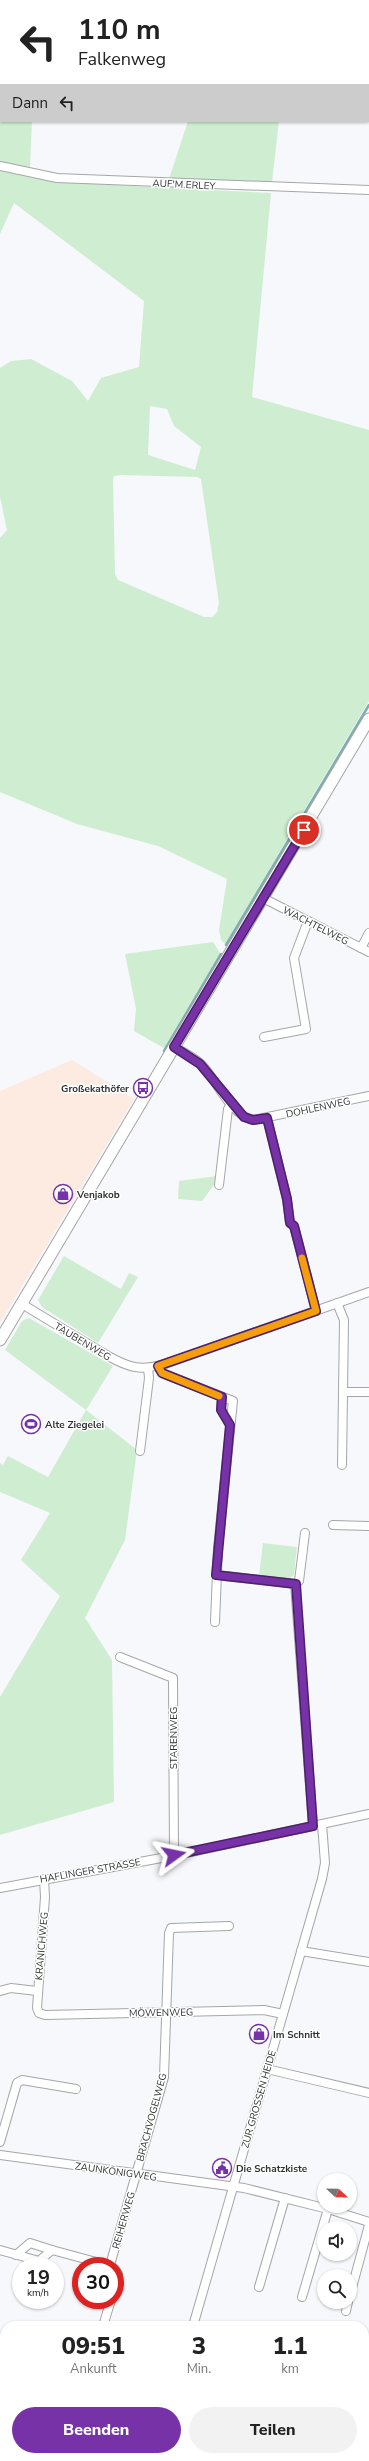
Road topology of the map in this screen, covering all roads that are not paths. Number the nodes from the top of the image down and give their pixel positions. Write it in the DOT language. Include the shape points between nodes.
graph roads {
  1 [pos="0,166"];
  2 [pos="369,190"];
  3 [pos="369,719"];
  4 [pos="263,898"];
  5 [pos="308,922"];
  6 [pos="369,933"];
  7 [pos="361,948"];
  8 [pos="369,952"];
  9 [pos="264,1037"];
  10 [pos="174,1047"];
  11 [pos="369,1096"];
  12 [pos="231,1104"];
  13 [pos="267,1118"];
  14 [pos="219,1185"];
  15 [pos="369,1292"];
  16 [pos="22,1304"];
  17 [pos="337,1304"];
  18 [pos="316,1311"];
  19 [pos="0,1340"];
  20 [pos="158,1366"];
  21 [pos="148,1368"];
  22 [pos="344,1392"];
  23 [pos="369,1392"];
  24 [pos="140,1451"];
  25 [pos="342,1466"];
  26 [pos="333,1525"];
  27 [pos="369,1526"];
  28 [pos="305,1533"];
  29 [pos="216,1575"];
  30 [pos="296,1584"];
  31 [pos="216,1622"];
  32 [pos="120,1657"];
  33 [pos="369,1814"];
  34 [pos="322,1824"];
  35 [pos="313,1826"];
  36 [pos="174,1855"];
  37 [pos="44,1879"];
  38 [pos="0,1888"];
  39 [pos="229,1926"];
  40 [pos="301,1951"];
  41 [pos="369,1962"];
  42 [pos="0,1991"];
  43 [pos="37,1991"];
  44 [pos="166,2012"];
  45 [pos="39,2013"];
  46 [pos="283,2014"];
  47 [pos="266,2069"];
  48 [pos="76,2089"];
  49 [pos="369,2093"];
  50 [pos="0,2142"];
  51 [pos="0,2155"];
  52 [pos="136,2174"];
  53 [pos="233,2188"];
  54 [pos="285,2198"];
  55 [pos="317,2206"];
  56 [pos="327,2213"];
  57 [pos="340,2213"];
  58 [pos="369,2223"];
  59 [pos="0,2250"];
  60 [pos="52,2250"];
  61 [pos="16,2254"];
  62 [pos="77,2257"];
  63 [pos="115,2257"];
  64 [pos="357,2269"];
  65 [pos="259,2287"];
  66 [pos="302,2298"];
  67 [pos="108,2309"];
  68 [pos="105,2321"];
  69 [pos="194,2321"];
  1 -- 2 [label="street, AUF'M ERLEY" via="57,178"];
  3 -- 4 [label="street"];
  4 -- 5 [label="street, WACHTELWEG"];
  4 -- 10 [label="street"];
  5 -- 7 [label="street, WACHTELWEG"];
  5 -- 9 [label="street" via="294,958 306,1029"];
  6 -- 7 [label="street"];
  7 -- 8 [label="street, WACHTELWEG"];
  10 -- 12 [label="street, DOHLENWEG" via="200,1064"];
  10 -- 16 [label="street"];
  11 -- 13 [label="street, DOHLENWEG"];
  12 -- 13 [label="street, DOHLENWEG" via="244,1117 253,1120"];
  12 -- 14 [label="street" via="228,1109"];
  13 -- 18 [label="street" via="287,1199 290,1223 294,1226"];
  15 -- 17 [label="street, TAUBENWEG"];
  16 -- 19 [label="street"];
  16 -- 21 [label="street, TAUBENWEG" via="121,1363 136,1368"];
  17 -- 18 [label="street, TAUBENWEG"];
  17 -- 22 [label="street" via="344,1320"];
  18 -- 20 [label="street, TAUBENWEG"];
  20 -- 21 [label="street, TAUBENWEG"];
  20 -- 29 [label="street" via="162,1373 233,1401"];
  21 -- 24 [label="street"];
  22 -- 23 [label="street"];
  22 -- 25 [label="street"];
  26 -- 27 [label="street"];
  28 -- 30 [label="street" via="299,1581"];
  29 -- 30 [label="street"];
  29 -- 31 [label="street"];
  30 -- 35 [label="street"];
  32 -- 36 [label="street, STARENWEG" via="173,1678"];
  33 -- 34 [label="street, HAFLINGER STRASSE"];
  34 -- 35 [label="street, HAFLINGER STRASSE"];
  34 -- 40 [label="street, ZUR GROSSEN HEIDE" via="325,1863"];
  35 -- 36 [label="street, HAFLINGER STRASSE"];
  36 -- 37 [label="street, HAFLINGER STRASSE"];
  37 -- 38 [label="street, HAFLINGER STRASSE"];
  37 -- 43 [label="street, KRANICHWEG" via="45,1897"];
  39 -- 44 [label="street, BRACHVOGELWEG" via="171,1928"];
  40 -- 41 [label="street"];
  40 -- 46 [label="street, ZUR GROSSEN HEIDE"];
  42 -- 43 [label="street" via="12,1988"];
  43 -- 45 [label="street, KRANICHWEG" via="36,2008"];
  44 -- 45 [label="street, MÖWENWEG" via="45,2015"];
  44 -- 46 [label="street, MÖWENWEG" via="264,2010"];
  44 -- 52 [label="street, BRACHVOGELWEG" via="164,2077"];
  46 -- 47 [label="street, ZUR GROSSEN HEIDE"];
  47 -- 49 [label="street"];
  47 -- 53 [label="street, ZUR GROSSEN HEIDE"];
  48 -- 50 [label="street" via="22,2080 17,2083"];
  51 -- 52 [label="street, ZAUNKÖNIGWEG"];
  52 -- 53 [label="street, ZAUNKÖNIGWEG"];
  52 -- 63 [label="street, REIHERWEG"];
  53 -- 54 [label="street, ZAUNKÖNIGWEG"];
  53 -- 69 [label="street, ZUR GROSSEN HEIDE"];
  54 -- 55 [label="street, ZAUNKÖNIGWEG"];
  54 -- 65 [label="street"];
  56 -- 66 [label="street"];
  57 -- 58 [label="street, ZAUNKÖNIGWEG"];
  58 -- 64 [label="street"];
  59 -- 61 [label="street"];
  60 -- 61 [label="street" via="38,2261"];
  60 -- 61 [label="street" via="30,2243"];
  60 -- 62 [label="street"];
  67 -- 68 [label="street"];
}
